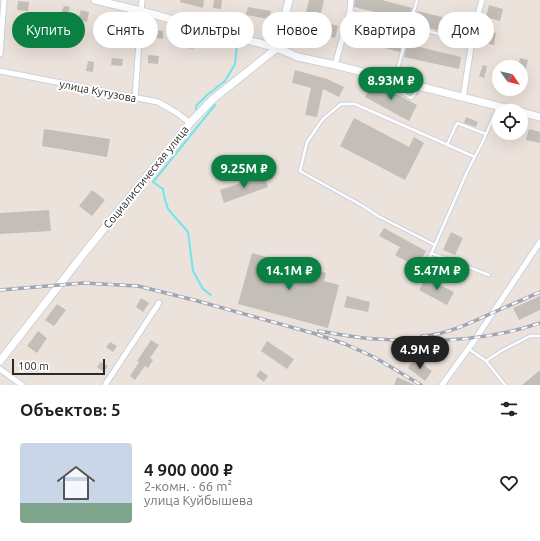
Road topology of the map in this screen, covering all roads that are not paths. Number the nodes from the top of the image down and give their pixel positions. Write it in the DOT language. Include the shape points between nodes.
graph roads {
  1 [pos="4,0"];
  2 [pos="96,0"];
  3 [pos="142,0"];
  4 [pos="289,0"];
  5 [pos="351,0"];
  6 [pos="417,0"];
  7 [pos="482,0"];
  8 [pos="141,11"];
  9 [pos="350,11"];
  10 [pos="286,12"];
  11 [pos="353,12"];
  12 [pos="414,12"];
  13 [pos="479,12"];
  14 [pos="262,44"];
  15 [pos="277,48"];
  16 [pos="404,48"];
  17 [pos="471,48"];
  18 [pos="0,54"];
  19 [pos="335,65"];
  20 [pos="0,71"];
  21 [pos="368,74"];
  22 [pos="395,80"];
  23 [pos="418,86"];
  24 [pos="135,98"];
  25 [pos="463,98"];
  26 [pos="492,105"];
  27 [pos="528,114"];
  28 [pos="540,117"];
  29 [pos="492,120"];
  30 [pos="190,123"];
  31 [pos="486,134"];
  32 [pos="448,145"];
  33 [pos="475,157"];
  34 [pos="540,242"];
  35 [pos="435,245"];
  36 [pos="432,252"];
  37 [pos="424,270"];
  38 [pos="489,275"];
  39 [pos="159,303"];
  40 [pos="540,336"];
  41 [pos="469,348"];
  42 [pos="0,361"];
  43 [pos="486,361"];
  44 [pos="0,369"];
  45 [pos="22,385"];
  46 [pos="105,385"];
  47 [pos="442,385"];
  48 [pos="505,385"];
  1 -- 18 [label="street"];
  2 -- 8 [label="street"];
  3 -- 8 [label="street"];
  4 -- 10 [label="street"];
  5 -- 9 [label="street"];
  6 -- 12 [label="lane"];
  7 -- 13 [label="street"];
  8 -- 14 [label="street"];
  8 -- 24 [label="street"];
  9 -- 11 [label="lane"];
  9 -- 19 [label="street"];
  15 -- 19 [label="street" via="298,57"];
  15 -- 30 [label="street, Социалистическая улица" via="213,99"];
  16 -- 22 [label="lane"];
  17 -- 25 [label="street"];
  19 -- 21 [label="street"];
  20 -- 24 [label="street, улица Кутузова"];
  21 -- 22 [label="street"];
  21 -- 23 [label="lane" via="411,98"];
  22 -- 23 [label="street"];
  23 -- 25 [label="street"];
  24 -- 30 [label="street, улица Кутузова" via="158,102"];
  25 -- 26 [label="street"];
  27 -- 28 [label="street"];
  29 -- 31 [label="lane"];
  30 -- 42 [label="street, Социалистическая улица"];
  31 -- 32 [label="lane" via="457,123"];
  31 -- 33 [label="lane"];
  32 -- 33 [label="lane"];
  32 -- 35 [label="lane" via="355,104 341,104 323,119 307,142 300,171"];
  33 -- 35 [label="lane"];
  34 -- 41 [label="street"];
  35 -- 36 [label="lane"];
  36 -- 37 [label="lane"];
  36 -- 38 [label="lane"];
  39 -- 46 [label="street"];
  40 -- 43 [label="lane" via="530,336"];
  41 -- 43 [label="lane"];
  41 -- 47 [label="street"];
  43 -- 48 [label="lane"];
  44 -- 45 [label="street"];
}
